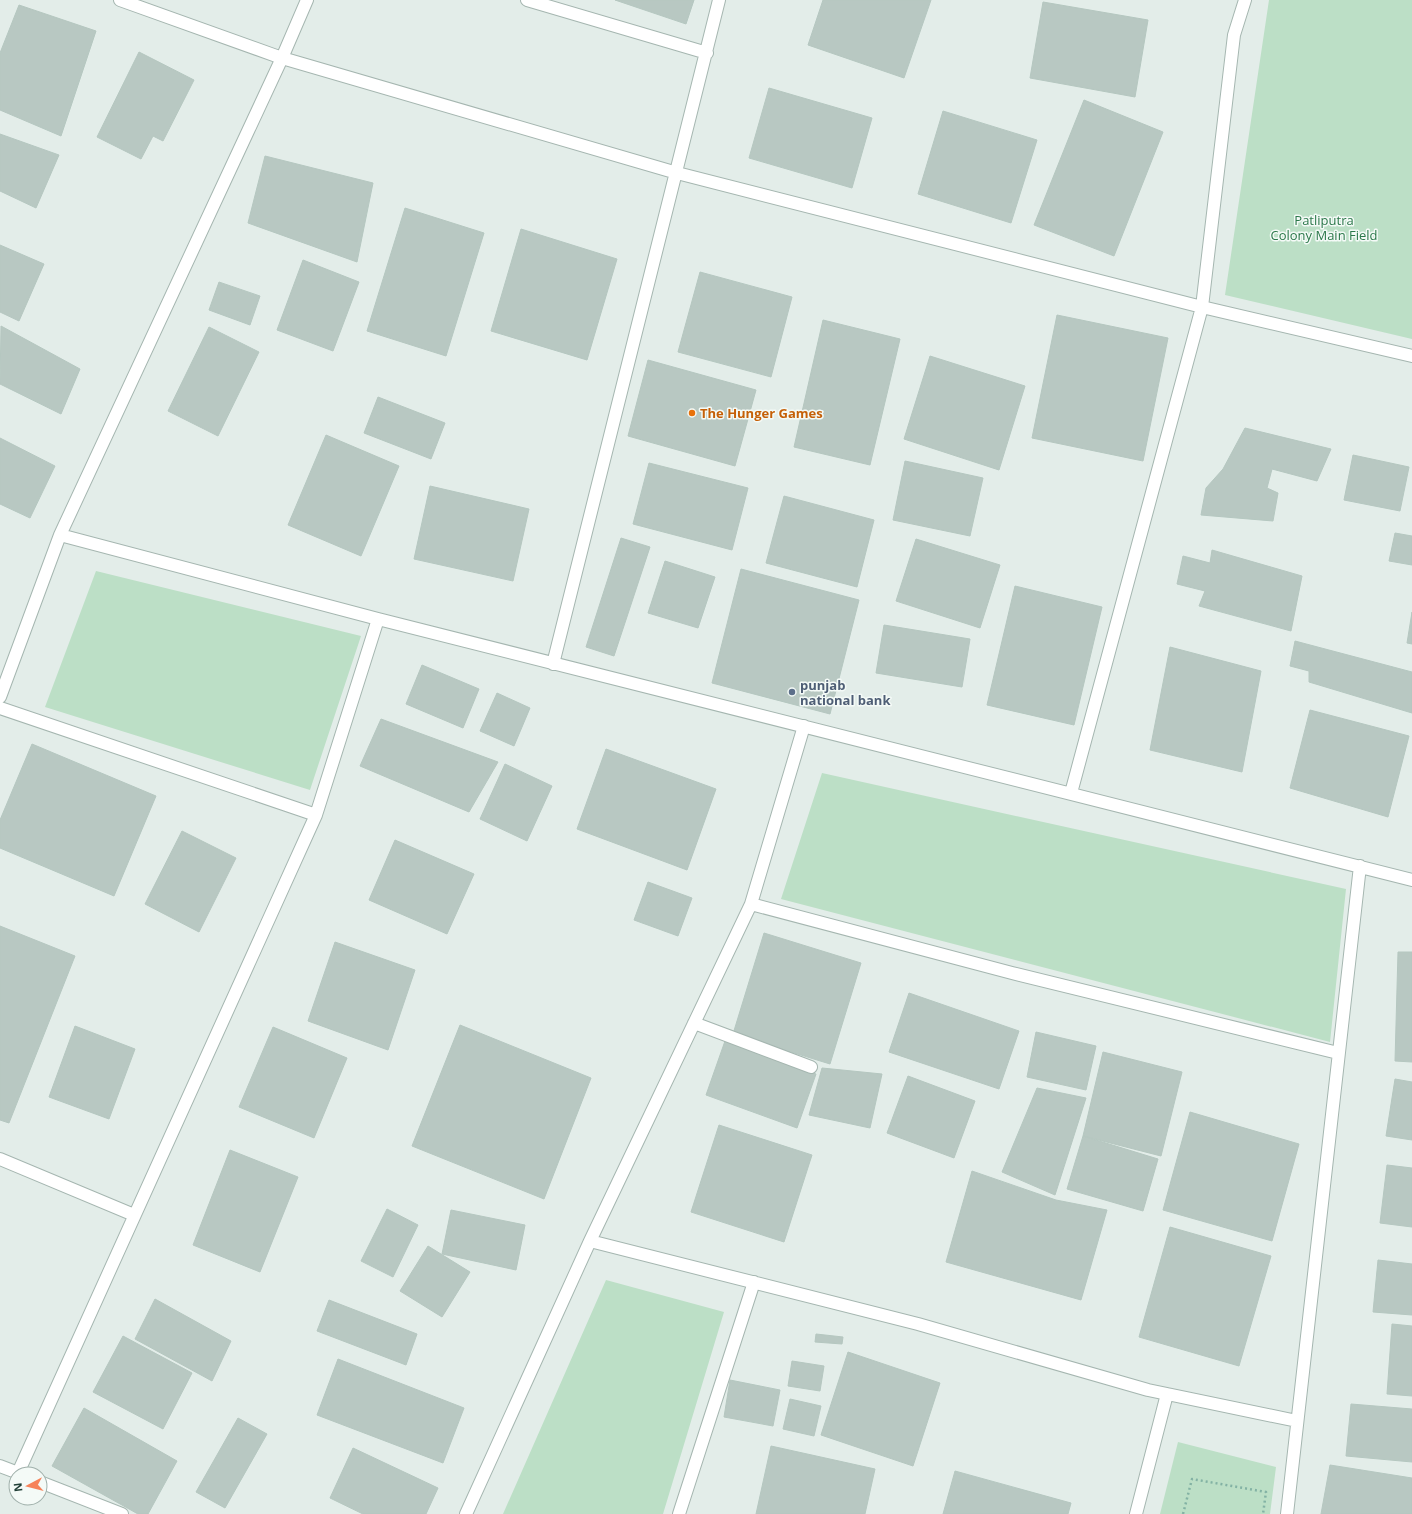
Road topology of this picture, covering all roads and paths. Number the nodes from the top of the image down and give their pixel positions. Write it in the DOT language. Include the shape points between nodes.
graph roads {
  1 [pos="120,0"];
  2 [pos="307,0"];
  3 [pos="527,0"];
  4 [pos="719,0"];
  5 [pos="1245,0"];
  6 [pos="707,53"];
  7 [pos="282,58"];
  8 [pos="677,173"];
  9 [pos="1202,307"];
  10 [pos="1412,356"];
  11 [pos="60,535"];
  12 [pos="378,619"];
  13 [pos="553,664"];
  14 [pos="0,697"];
  15 [pos="0,708"];
  16 [pos="804,726"];
  17 [pos="1071,793"];
  18 [pos="316,815"];
  19 [pos="1360,866"];
  20 [pos="1412,880"];
  21 [pos="751,904"];
  22 [pos="694,1023"];
  23 [pos="1338,1053"];
  24 [pos="811,1067"];
  25 [pos="0,1159"];
  26 [pos="134,1215"];
  27 [pos="590,1241"];
  28 [pos="754,1282"];
  29 [pos="1167,1394"];
  30 [pos="1297,1421"];
  31 [pos="23,1466"];
  32 [pos="48,1485"];
  33 [pos="122,1514"];
  34 [pos="466,1514"];
  35 [pos="679,1514"];
  36 [pos="1136,1514"];
  37 [pos="1183,1514"];
  38 [pos="1264,1514"];
  39 [pos="1287,1514"];
  1 -- 7 [label="street"];
  2 -- 7 [label="street"];
  3 -- 6 [label="street"];
  4 -- 6 [label="street"];
  5 -- 9 [label="street" via="1234,35"];
  6 -- 8 [label="street"];
  7 -- 8 [label="street"];
  7 -- 11 [label="street"];
  8 -- 9 [label="street"];
  8 -- 13 [label="street"];
  9 -- 10 [label="street"];
  9 -- 17 [label="street"];
  11 -- 12 [label="street"];
  11 -- 14 [label="street"];
  12 -- 13 [label="street"];
  12 -- 18 [label="street"];
  13 -- 16 [label="street"];
  15 -- 18 [label="street"];
  16 -- 17 [label="street"];
  16 -- 21 [label="street"];
  17 -- 19 [label="street"];
  18 -- 26 [label="street"];
  19 -- 20 [label="street"];
  19 -- 23 [label="street"];
  21 -- 22 [label="street"];
  21 -- 23 [label="street" via="1012,973"];
  22 -- 24 [label="street"];
  22 -- 27 [label="street"];
  23 -- 30 [label="street"];
  25 -- 26 [label="street"];
  26 -- 31 [label="street"];
  27 -- 28 [label="street"];
  27 -- 34 [label="street"];
  28 -- 29 [label="street" via="918,1324"];
  28 -- 35 [label="street"];
  29 -- 30 [label="street"];
  29 -- 36 [label="street"];
  30 -- 39 [label="street"];
  32 -- 33 [label="street"];
  37 -- 38 [label="path" via="1192,1479 1266,1492"];
}
